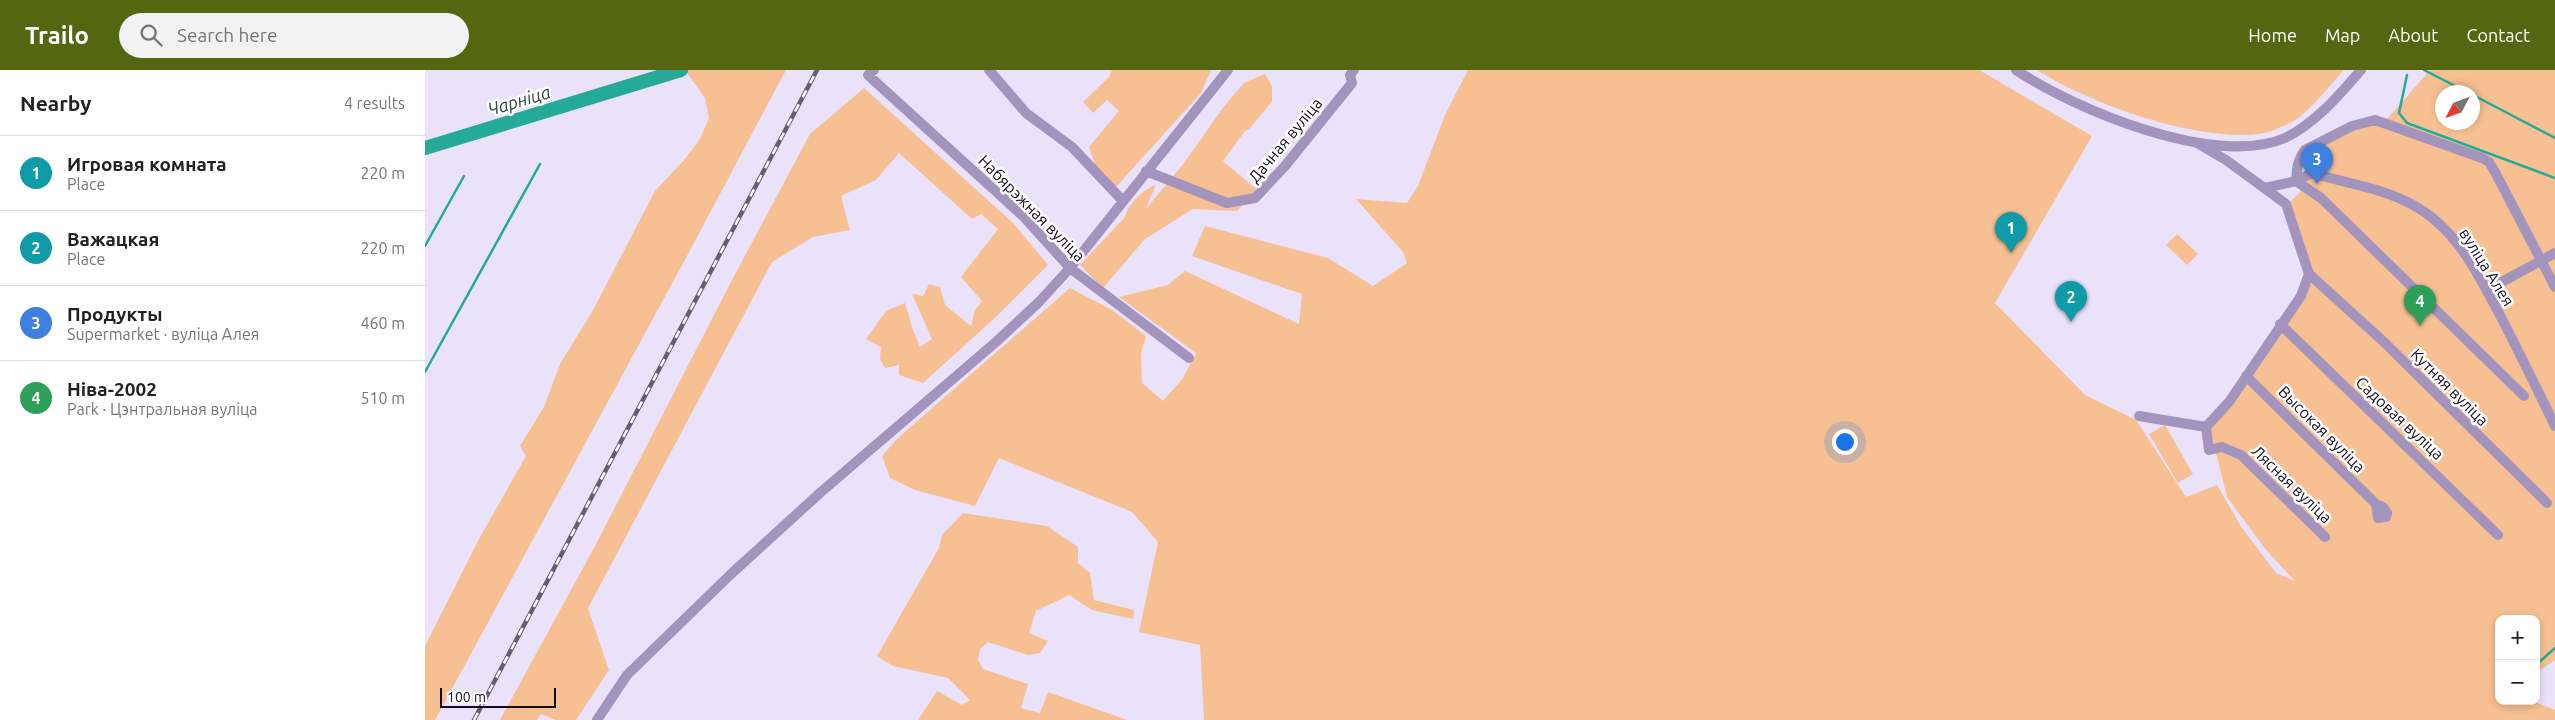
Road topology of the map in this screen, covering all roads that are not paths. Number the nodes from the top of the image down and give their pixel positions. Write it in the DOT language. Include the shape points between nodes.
graph roads {
  1 [pos="874,70"];
  2 [pos="989,70"];
  3 [pos="1228,70"];
  4 [pos="2016,70"];
  5 [pos="2361,70"];
  6 [pos="1349,72"];
  7 [pos="2197,143"];
  8 [pos="1146,171"];
  9 [pos="2300,183"];
  10 [pos="2265,188"];
  11 [pos="1123,201"];
  12 [pos="2555,253"];
  13 [pos="2542,261"];
  14 [pos="1070,268"];
  15 [pos="2309,274"];
  16 [pos="2555,287"];
  17 [pos="2487,290"];
  18 [pos="2280,324"];
  19 [pos="1189,358"];
  20 [pos="2246,376"];
  21 [pos="2525,396"];
  22 [pos="2139,416"];
  23 [pos="2555,426"];
  24 [pos="2206,427"];
  25 [pos="2547,503"];
  26 [pos="2376,504"];
  27 [pos="2498,536"];
  28 [pos="2325,537"];
  29 [pos="597,720"];
  1 -- 14 [label="street, Набярэжная вуліца" via="868,75 1023,216"];
  2 -- 11 [label="street" via="1027,113 1072,147"];
  3 -- 8 [label="street"];
  4 -- 7 [label="street" via="2092,110"];
  5 -- 7 [label="street" via="2311,121 2284,138 2255,145"];
  6 -- 8 [label="street, Дачная вуліца" via="1352,83 1255,198 1235,203 1219,201"];
  7 -- 10 [label="street"];
  8 -- 11 [label="street"];
  9 -- 10 [label="street"];
  9 -- 13 [label="street" via="2297,164 2305,150 2352,126 2368,120 2381,120 2489,162"];
  9 -- 17 [label="street, вуліца Алея" via="2312,174 2397,197 2416,206 2452,236"];
  9 -- 21 [label="street" via="2321,198"];
  10 -- 15 [label="street" via="2287,204"];
  11 -- 14 [label="street"];
  12 -- 13 [label="street"];
  13 -- 16 [label="street"];
  13 -- 17 [label="street"];
  14 -- 19 [label="street, Набярэжная вуліца"];
  14 -- 29 [label="street" via="996,342 821,492 644,657 627,675"];
  15 -- 18 [label="street" via="2301,296"];
  15 -- 25 [label="street, Кутняя вуліца" via="2384,342"];
  17 -- 23 [label="street, вуліца Алея"];
  18 -- 20 [label="street"];
  18 -- 27 [label="street, Садовая вуліца"];
  20 -- 24 [label="street" via="2229,402"];
  20 -- 26 [label="street, Высокая вуліца"];
  22 -- 24 [label="street"];
  24 -- 28 [label="street, Лясная вуліца" via="2209,450 2222,447 2241,455"];
}
